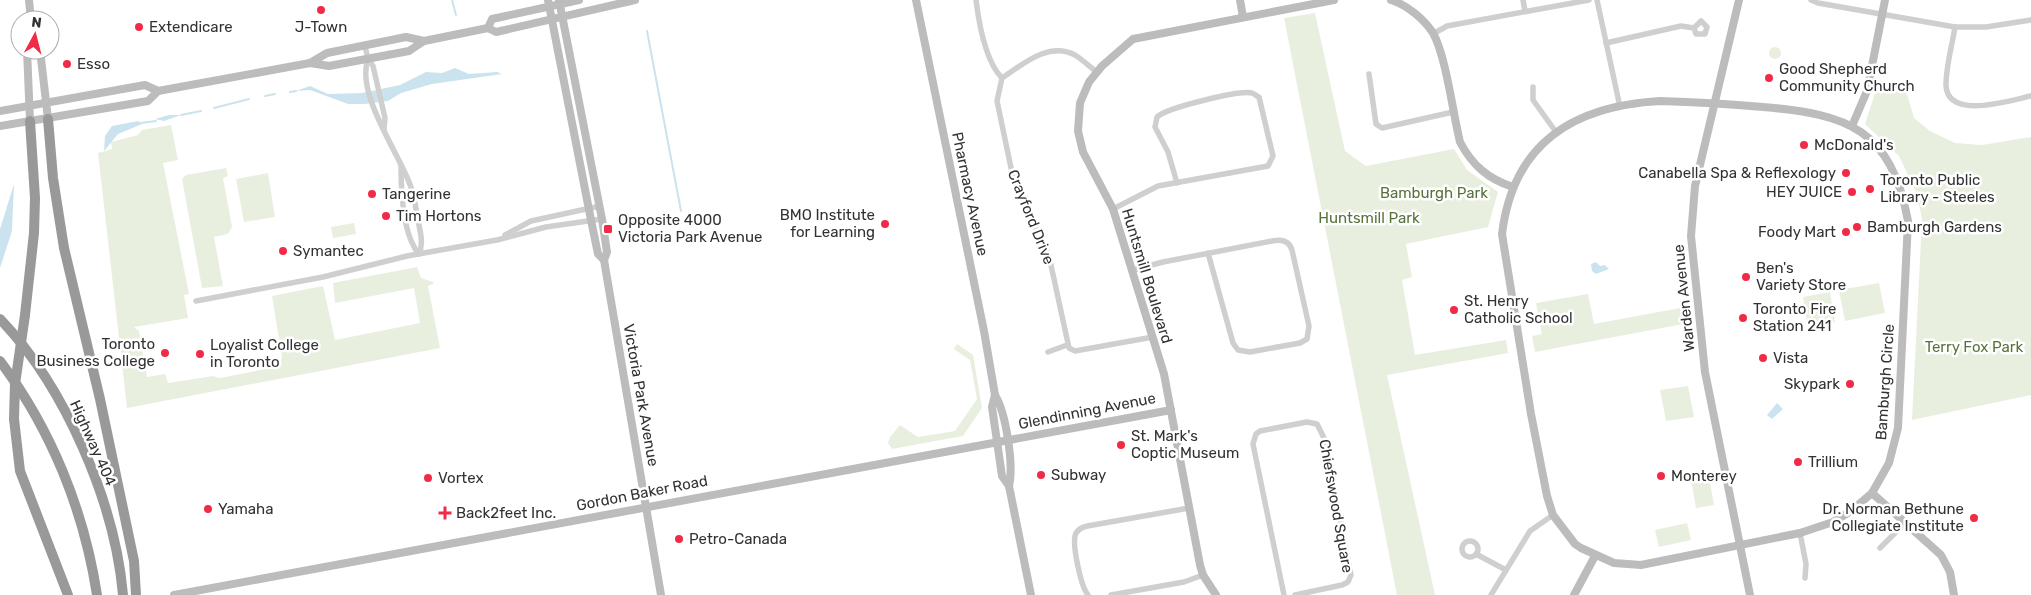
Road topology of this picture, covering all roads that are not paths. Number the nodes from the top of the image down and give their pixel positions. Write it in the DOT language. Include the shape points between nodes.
graph roads {
  1 [pos="579,0"];
  2 [pos="635,0"];
  3 [pos="916,0"];
  4 [pos="976,0"];
  5 [pos="1240,0"];
  6 [pos="1334,0"];
  7 [pos="1523,0"];
  8 [pos="1589,0"];
  9 [pos="1597,0"];
  10 [pos="1740,0"];
  11 [pos="1811,0"];
  12 [pos="1885,0"];
  13 [pos="1396,1"];
  14 [pos="559,2"];
  15 [pos="548,3"];
  16 [pos="1525,11"];
  17 [pos="1883,14"];
  18 [pos="1243,17"];
  19 [pos="563,18"];
  20 [pos="2031,20"];
  21 [pos="551,21"];
  22 [pos="1955,27"];
  23 [pos="488,28"];
  24 [pos="1694,28"];
  25 [pos="1433,34"];
  26 [pos="424,41"];
  27 [pos="1606,42"];
  28 [pos="365,46"];
  29 [pos="368,59"];
  30 [pos="27,60"];
  31 [pos="41,60"];
  32 [pos="310,64"];
  33 [pos="1097,72"];
  34 [pos="1369,74"];
  35 [pos="1002,78"];
  36 [pos="1533,87"];
  37 [pos="158,91"];
  38 [pos="2031,96"];
  39 [pos="46,102"];
  40 [pos="1714,103"];
  41 [pos="29,106"];
  42 [pos="1620,107"];
  43 [pos="0,111"];
  44 [pos="1453,112"];
  45 [pos="48,119"];
  46 [pos="30,121"];
  47 [pos="0,126"];
  48 [pos="1852,126"];
  49 [pos="384,129"];
  50 [pos="1556,132"];
  51 [pos="401,166"];
  52 [pos="1177,183"];
  53 [pos="1513,187"];
  54 [pos="600,206"];
  55 [pos="588,208"];
  56 [pos="1113,209"];
  57 [pos="602,218"];
  58 [pos="591,220"];
  59 [pos="497,240"];
  60 [pos="1208,253"];
  61 [pos="419,254"];
  62 [pos="604,260"];
  63 [pos="1133,270"];
  64 [pos="196,301"];
  65 [pos="0,319"];
  66 [pos="1152,337"];
  67 [pos="1067,344"];
  68 [pos="1048,352"];
  69 [pos="0,361"];
  70 [pos="0,376"];
  71 [pos="17,386"];
  72 [pos="995,395"];
  73 [pos="1171,410"];
  74 [pos="1007,440"];
  75 [pos="997,442"];
  76 [pos="1009,486"];
  77 [pos="1872,493"];
  78 [pos="646,506"];
  79 [pos="1189,508"];
  80 [pos="1553,515"];
  81 [pos="1906,522"];
  82 [pos="1800,533"];
  83 [pos="1740,546"];
  84 [pos="1880,548"];
  85 [pos="1476,554"];
  86 [pos="1595,556"];
  87 [pos="1506,570"];
  88 [pos="1203,575"];
  89 [pos="1805,578"];
  90 [pos="68,595"];
  91 [pos="97,595"];
  92 [pos="123,595"];
  93 [pos="136,595"];
  94 [pos="174,595"];
  95 [pos="661,595"];
  96 [pos="1031,595"];
  97 [pos="1088,595"];
  98 [pos="1111,595"];
  99 [pos="1216,595"];
  100 [pos="1284,595"];
  101 [pos="1295,595"];
  102 [pos="1491,595"];
  103 [pos="1574,595"];
  104 [pos="1750,595"];
  105 [pos="1954,595"];
  1 -- 14 [label="street"];
  2 -- 19 [label="street"];
  3 -- 72 [label="street, Pharmacy Avenue"];
  4 -- 35 [label="street" via="986,52 991,66"];
  5 -- 18 [label="street"];
  6 -- 18 [label="street, Huntsmill Boulevard"];
  7 -- 16 [label="street"];
  8 -- 16 [label="street"];
  9 -- 27 [label="street"];
  10 -- 40 [label="street, Warden Avenue"];
  11 -- 17 [label="street"];
  12 -- 17 [label="street"];
  13 -- 25 [label="street"];
  14 -- 15 [label="street"];
  14 -- 19 [label="street, Victoria Park Avenue"];
  15 -- 21 [label="street, Victoria Park Avenue"];
  15 -- 23 [label="street" via="492,19"];
  16 -- 25 [label="street" via="1447,26"];
  17 -- 22 [label="street"];
  17 -- 48 [label="street" via="1867,91"];
  18 -- 33 [label="street, Huntsmill Boulevard" via="1133,39"];
  19 -- 21 [label="street"];
  19 -- 54 [label="street, Victoria Park Avenue"];
  20 -- 22 [label="street" via="1986,27"];
  21 -- 23 [label="street" via="496,32"];
  21 -- 55 [label="street, Victoria Park Avenue"];
  22 -- 38 [label="street" via="1946,83 1950,96 1963,105 1974,107"];
  23 -- 26 [label="street"];
  24 -- 27 [label="street" via="1674,27"];
  25 -- 44 [label="street"];
  26 -- 28 [label="street" via="406,37"];
  26 -- 29 [label="street" via="409,51"];
  27 -- 42 [label="street"];
  28 -- 29 [label="street"];
  28 -- 32 [label="street" via="327,53"];
  29 -- 32 [label="street" via="329,66"];
  29 -- 49 [label="street" via="373,66 385,118"];
  29 -- 49 [label="street" via="364,68 376,120"];
  30 -- 41 [label="street"];
  31 -- 39 [label="street"];
  32 -- 37 [label="street"];
  33 -- 35 [label="street" via="1075,55 1059,51 1039,54"];
  33 -- 56 [label="street, Huntsmill Boulevard" via="1080,103 1078,131 1083,152"];
  34 -- 44 [label="street" via="1376,124 1380,127"];
  35 -- 67 [label="street, Crayford Drive" via="997,101 1014,182 1049,256"];
  36 -- 50 [label="street" via="1533,100"];
  37 -- 39 [label="street" via="145,84"];
  37 -- 45 [label="street" via="148,100"];
  39 -- 41 [label="street"];
  39 -- 45 [label="street"];
  40 -- 42 [label="street, Bamburgh Circle" via="1660,101"];
  40 -- 48 [label="street, Bamburgh Circle" via="1821,114"];
  40 -- 83 [label="street, Warden Avenue" via="1695,186 1692,236 1705,372"];
  41 -- 43 [label="street"];
  41 -- 46 [label="street"];
  42 -- 50 [label="street, Bamburgh Circle" via="1582,117"];
  44 -- 53 [label="street" via="1460,142 1473,164 1490,178"];
  45 -- 46 [label="street"];
  45 -- 93 [label="highway" via="58,220 134,561"];
  46 -- 47 [label="street"];
  46 -- 90 [label="highway, bridge" via="34,232 15,384 14,419 20,471"];
  48 -- 77 [label="street, Bamburgh Circle" via="1881,151 1903,194 1908,221 1898,428 1889,463"];
  49 -- 51 [label="street"];
  50 -- 53 [label="street, Bamburgh Circle" via="1529,156"];
  51 -- 61 [label="street" via="403,205 412,246"];
  51 -- 61 [label="street" via="412,190 423,244"];
  52 -- 52 [label="street" via="1268,166 1273,156 1259,97 1250,93 1171,108 1157,117 1155,128 1168,152"];
  52 -- 56 [label="street" via="1158,186"];
  53 -- 80 [label="street, Bamburgh Circle" via="1504,218 1503,249 1531,414"];
  54 -- 55 [label="street"];
  54 -- 57 [label="street, Victoria Park Avenue"];
  55 -- 58 [label="street, Victoria Park Avenue"];
  55 -- 59 [label="street" via="531,221"];
  56 -- 63 [label="street, Huntsmill Boulevard"];
  57 -- 58 [label="street"];
  57 -- 62 [label="street, Victoria Park Avenue" via="607,252"];
  58 -- 59 [label="street" via="546,227"];
  58 -- 62 [label="street, Victoria Park Avenue" via="598,254"];
  59 -- 61 [label="street"];
  60 -- 60 [label="street" via="1233,343 1238,350 1250,352 1307,339 1308,326 1288,242 1281,240"];
  60 -- 63 [label="street"];
  61 -- 64 [label="street" via="323,277"];
  62 -- 78 [label="street, Victoria Park Avenue"];
  63 -- 66 [label="street, Huntsmill Boulevard"];
  65 -- 92 [label="highway, Highway 404" via="48,384 79,442 107,515"];
  66 -- 67 [label="street" via="1075,350"];
  66 -- 73 [label="street, Huntsmill Boulevard"];
  67 -- 68 [label="street"];
  69 -- 71 [label="highway"];
  70 -- 71 [label="highway"];
  71 -- 91 [label="highway" via="66,478 85,536"];
  72 -- 74 [label="street, Pharmacy Avenue" via="1002,405"];
  72 -- 75 [label="street, Pharmacy Avenue" via="992,407"];
  73 -- 74 [label="street, Glendinning Avenue"];
  73 -- 79 [label="street, Huntsmill Boulevard"];
  74 -- 75 [label="street, Glendinning Avenue"];
  74 -- 76 [label="street, Pharmacy Avenue" via="1012,474"];
  75 -- 76 [label="street, Pharmacy Avenue" via="1002,476"];
  75 -- 78 [label="street, Gordon Baker Road"];
  76 -- 96 [label="street, Pharmacy Avenue"];
  77 -- 81 [label="street"];
  77 -- 82 [label="street, Bamburgh Circle" via="1833,522"];
  78 -- 94 [label="street, Gordon Baker Road"];
  78 -- 95 [label="street, Victoria Park Avenue"];
  79 -- 88 [label="street, Huntsmill Boulevard"];
  79 -- 97 [label="street" via="1093,524 1079,530 1074,536 1074,544 1082,585"];
  80 -- 86 [label="street, Bamburgh Circle" via="1575,544"];
  80 -- 87 [label="street" via="1530,531"];
  81 -- 84 [label="street"];
  81 -- 105 [label="street" via="1941,555 1950,572"];
  82 -- 83 [label="street, Bamburgh Circle"];
  82 -- 89 [label="street" via="1806,564"];
  83 -- 86 [label="street, Bamburgh Circle" via="1641,565 1614,563"];
  83 -- 104 [label="street, Warden Avenue"];
  85 -- 87 [label="street"];
  86 -- 103 [label="street"];
  87 -- 102 [label="street"];
  88 -- 98 [label="street" via="1184,582"];
  88 -- 99 [label="street, Huntsmill Boulevard"];
  100 -- 101 [label="street, Chiefswood Square" via="1254,439 1260,431 1312,423 1320,427 1324,438 1351,575 1342,585"];
}
